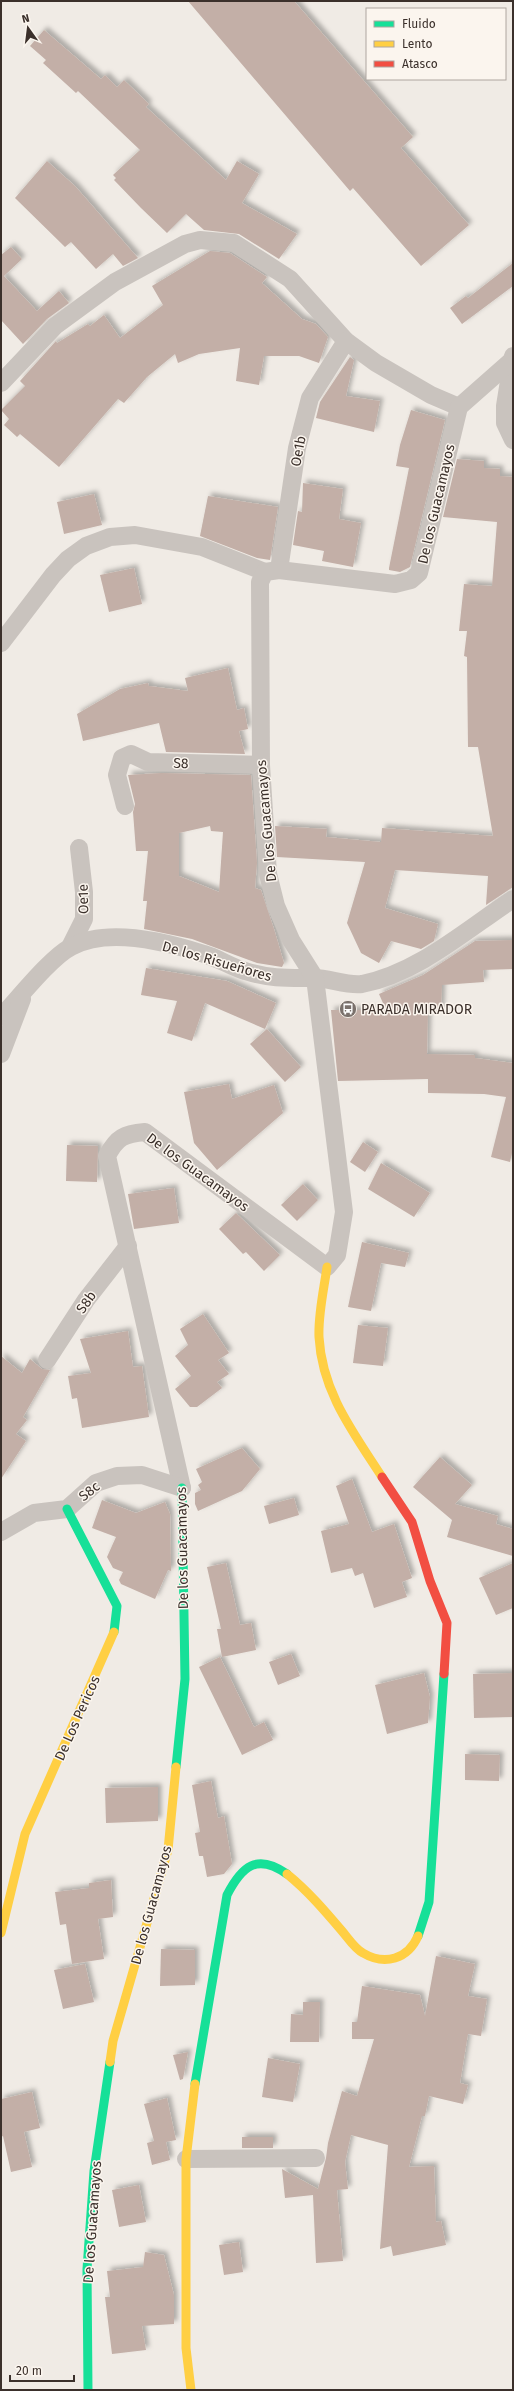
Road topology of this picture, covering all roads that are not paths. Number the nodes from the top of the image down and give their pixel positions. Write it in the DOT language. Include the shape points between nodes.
graph roads {
  1 [pos="346,341"];
  2 [pos="512,358"];
  3 [pos="1,383"];
  4 [pos="459,407"];
  5 [pos="513,440"];
  6 [pos="272,571"];
  7 [pos="1,643"];
  8 [pos="261,765"];
  9 [pos="125,806"];
  10 [pos="79,848"];
  11 [pos="513,898"];
  12 [pos="70,947"];
  13 [pos="315,978"];
  14 [pos="25,991"];
  15 [pos="1,1017"];
  16 [pos="1,1054"];
  17 [pos="128,1246"];
  18 [pos="327,1268"];
  19 [pos="47,1360"];
  20 [pos="182,1488"];
  21 [pos="67,1509"];
  22 [pos="1,1532"];
  23 [pos="1,1934"];
  24 [pos="316,2158"];
  25 [pos="186,2159"];
  26 [pos="88,2390"];
  27 [pos="191,2390"];
  1 -- 3 [label="street" via="290,279 234,243 200,240 185,244 115,282 55,326"];
  1 -- 4 [label="street" via="376,363 424,391"];
  1 -- 6 [label="street, Oe1b" via="310,398"];
  2 -- 4 [label="street"];
  2 -- 5 [label="street" via="506,423"];
  4 -- 6 [label="street, De los Guacamayos" via="419,573 411,580 395,584"];
  6 -- 7 [label="street" via="202,547 135,535 110,537 86,546 68,559"];
  6 -- 8 [label="street, De los Guacamayos" via="260,582"];
  8 -- 9 [label="street, S8" via="148,762 131,754 122,758 117,775"];
  8 -- 13 [label="street, De los Guacamayos" via="268,874 276,906 291,940"];
  10 -- 12 [label="street, Oe1e" via="84,919"];
  11 -- 13 [label="street, De los Risueñores" via="396,974 360,984"];
  12 -- 13 [label="street, De los Risueñores" via="90,940 125,937 204,954 245,971 274,978"];
  12 -- 14 [label="street, De los Risueñores"];
  13 -- 18 [label="street, De los Guacamayos" via="344,1212 337,1255"];
  14 -- 15 [label="street, De los Risueñores"];
  14 -- 16 [label="street"];
  17 -- 18 [label="street, De los Guacamayos" via="107,1156 114,1143 127,1134 145,1132"];
  17 -- 19 [label="street, S8b" via="86,1300"];
  17 -- 20 [label="street, De los Guacamayos"];
  18 -- 25 [label="street" via="319,1336 325,1373 340,1413 412,1522 430,1581 448,1623 430,1902 423,1930 412,1950 392,1960 372,1959 362,1953 285,1871 267,1863 253,1865 237,1875 227,1895 197,2071"];
  20 -- 21 [label="street, S8c" via="142,1475 117,1476 96,1483"];
  20 -- 26 [label="street, De los Guacamayos" via="185,1679 168,1850 113,2041 94,2178 87,2269"];
  21 -- 22 [label="street, S8c" via="34,1513"];
  21 -- 23 [label="street, De Los Pericos" via="117,1606 116,1628 25,1834"];
  24 -- 25 [label="street"];
  25 -- 27 [label="street" via="186,2348"];
}
